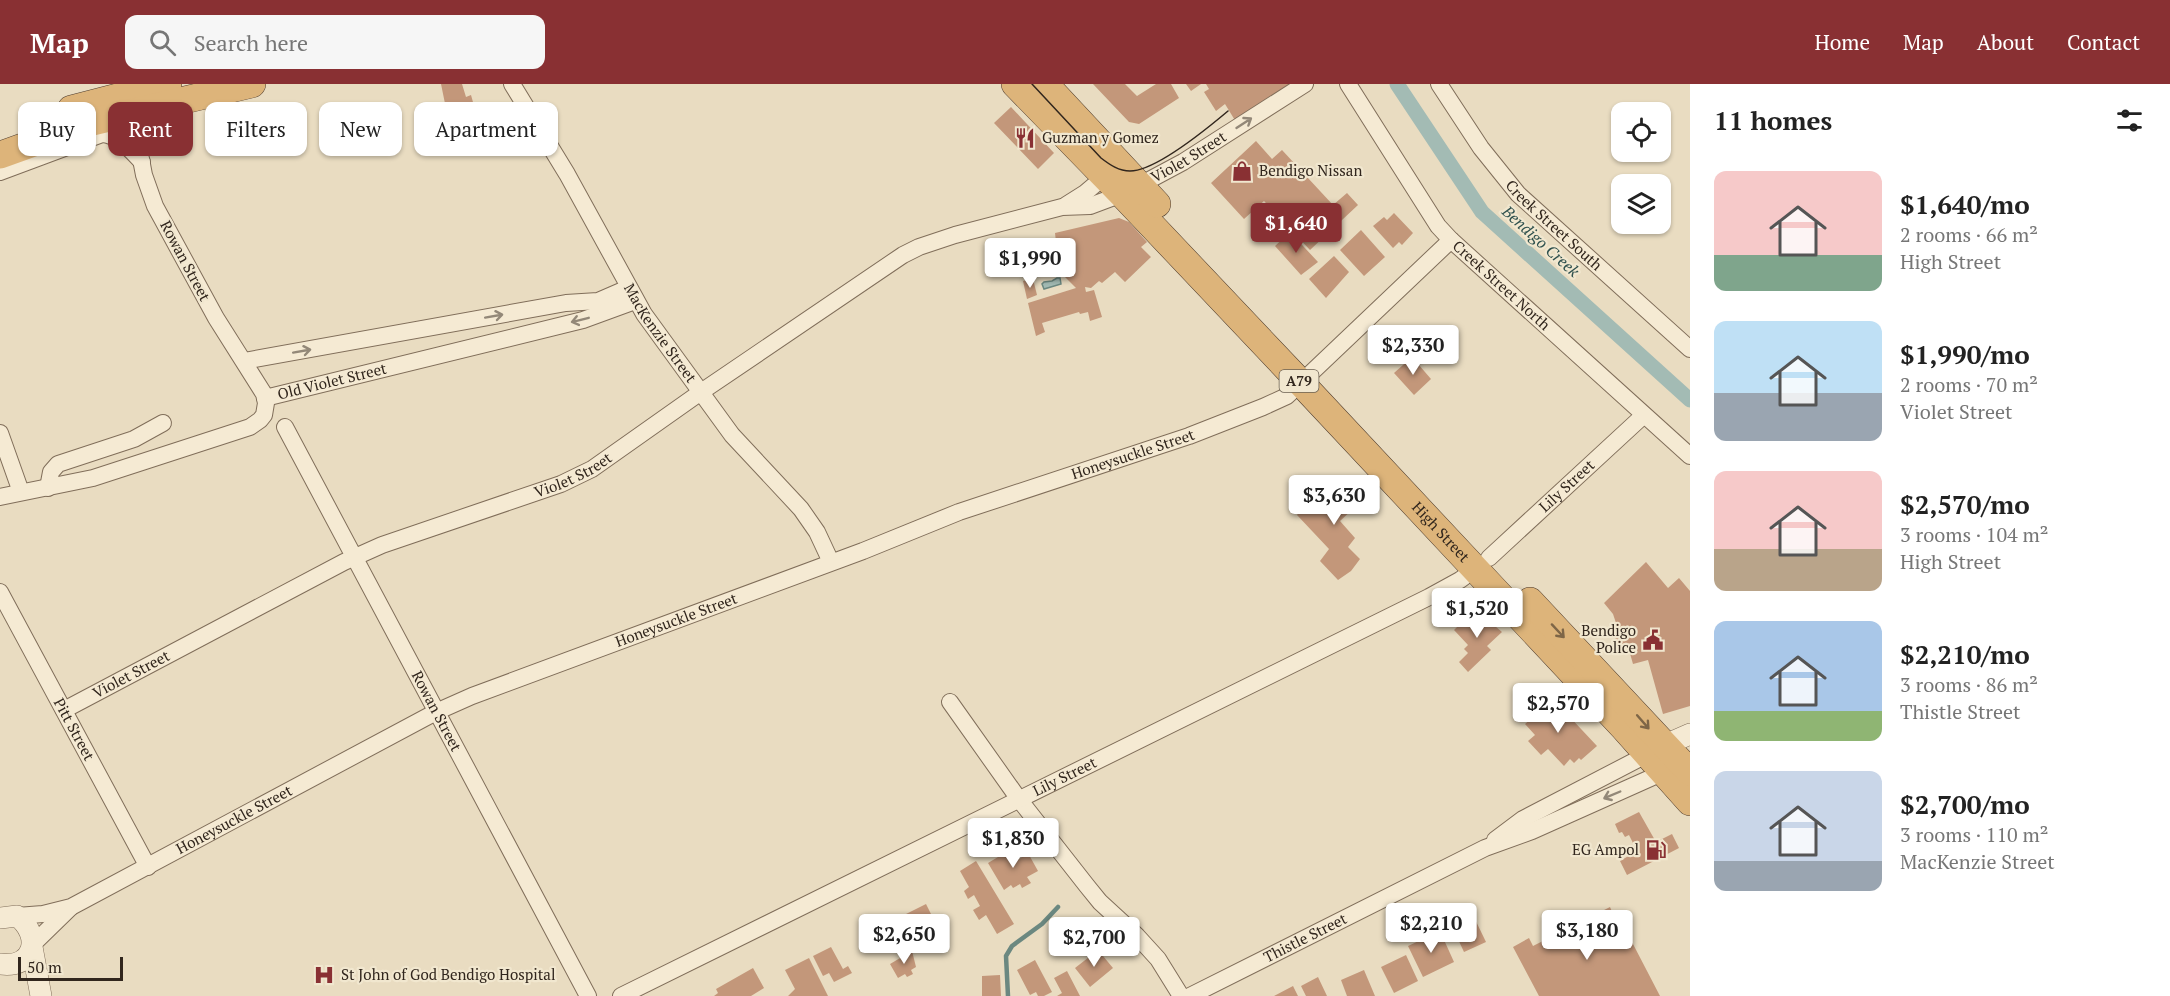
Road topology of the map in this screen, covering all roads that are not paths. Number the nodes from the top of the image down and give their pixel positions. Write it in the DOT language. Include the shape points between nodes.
graph roads {
  1 [pos="168,84"];
  2 [pos="252,84"];
  3 [pos="512,84"];
  4 [pos="1305,84"];
  5 [pos="1347,84"];
  6 [pos="1439,84"];
  7 [pos="1034,88"];
  8 [pos="175,102"];
  9 [pos="108,119"];
  10 [pos="0,136"];
  11 [pos="0,155"];
  12 [pos="141,156"];
  13 [pos="142,162"];
  14 [pos="0,172"];
  15 [pos="1121,179"];
  16 [pos="1062,207"];
  17 [pos="1451,240"];
  18 [pos="632,295"];
  19 [pos="1690,349"];
  20 [pos="244,361"];
  21 [pos="1306,378"];
  22 [pos="701,392"];
  23 [pos="265,398"];
  24 [pos="1644,414"];
  25 [pos="164,423"];
  26 [pos="285,427"];
  27 [pos="0,433"];
  28 [pos="1690,456"];
  29 [pos="48,488"];
  30 [pos="21,492"];
  31 [pos="0,497"];
  32 [pos="354,557"];
  33 [pos="831,562"];
  34 [pos="1482,563"];
  35 [pos="0,592"];
  36 [pos="950,702"];
  37 [pos="64,710"];
  38 [pos="436,712"];
  39 [pos="1690,734"];
  40 [pos="1673,762"];
  41 [pos="1018,798"];
  42 [pos="1690,802"];
  43 [pos="1485,848"];
  44 [pos="148,867"];
  45 [pos="71,907"];
  46 [pos="8,913"];
  47 [pos="32,946"];
  48 [pos="2,965"];
  49 [pos="35,996"];
  50 [pos="41,996"];
  51 [pos="588,996"];
  52 [pos="621,996"];
  53 [pos="1181,996"];
  54 [pos="1190,996"];
  1 -- 10 [label="highway" via="73,109"];
  2 -- 8 [label="highway"];
  3 -- 18 [label="street, MacKenzie Street" via="567,174"];
  15 -- 4 [label="street, Violet Street, one-way" via="1177,166"];
  5 -- 17 [label="street, Creek Street North" via="1438,226"];
  6 -- 19 [label="street, Creek Street South" via="1481,148 1518,194"];
  7 -- 15 [label="highway, High Street / A79"];
  9 -- 11 [label="highway"];
  12 -- 13 [label="street, Rowan Street"];
  13 -- 14 [label="street" via="117,139 102,134"];
  13 -- 20 [label="street, Rowan Street" via="160,216"];
  15 -- 16 [label="street, Violet Street"];
  15 -- 16 [label="street, Violet Street" via="1090,206"];
  15 -- 21 [label="highway, High Street / A79"];
  16 -- 22 [label="street, Violet Street" via="955,235 911,251"];
  17 -- 21 [label="street, Honeysuckle Street"];
  17 -- 24 [label="street, Creek Street North"];
  20 -- 18 [label="street, one-way" via="566,303"];
  18 -- 22 [label="street, MacKenzie Street"];
  18 -- 23 [label="street, Old Violet Street, one-way" via="583,320"];
  20 -- 23 [label="street, Rowan Street"];
  21 -- 33 [label="street, Honeysuckle Street" via="1276,402 1199,432 959,512"];
  21 -- 34 [label="highway, High Street / A79"];
  22 -- 32 [label="street, Violet Street" via="608,459 576,477"];
  22 -- 33 [label="street, MacKenzie Street" via="743,448 801,509"];
  23 -- 29 [label="street, Old Violet Street" via="264,415 250,427 110,474"];
  24 -- 28 [label="street, Creek Street North"];
  24 -- 34 [label="street, Lily Street"];
  25 -- 29 [label="street" via="134,438 58,464 51,472"];
  26 -- 32 [label="street, Rowan Street"];
  27 -- 30 [label="street"];
  29 -- 30 [label="street, Old Violet Street"];
  30 -- 31 [label="street, Old Violet Street"];
  32 -- 37 [label="street, Violet Street"];
  32 -- 38 [label="street, Rowan Street"];
  33 -- 38 [label="street, Honeysuckle Street"];
  34 -- 40 [label="highway, High Street / A79"];
  34 -- 41 [label="street, Lily Street" via="1429,597"];
  35 -- 37 [label="street, Pitt Street"];
  36 -- 41 [label="street"];
  37 -- 44 [label="street, Pitt Street"];
  38 -- 44 [label="street, Honeysuckle Street"];
  38 -- 51 [label="street, Rowan Street"];
  39 -- 40 [label="street, Thistle Street"];
  40 -- 42 [label="highway, High Street / A79"];
  40 -- 43 [label="street, Thistle Street, one-way" via="1532,831"];
  40 -- 43 [label="street, Thistle Street" via="1523,819"];
  41 -- 52 [label="street, Lily Street"];
  41 -- 53 [label="street" via="1100,902 1158,959"];
  43 -- 54 [label="street, Thistle Street"];
  44 -- 45 [label="street, Honeysuckle Street"];
  45 -- 46 [label="street, Honeysuckle Street" via="43,914"];
  45 -- 47 [label="street, Honeysuckle Street"];
  46 -- 47 [label="street" via="29,928"];
  47 -- 48 [label="street" via="20,962"];
  47 -- 50 [label="street"];
  48 -- 49 [label="street"];
}
